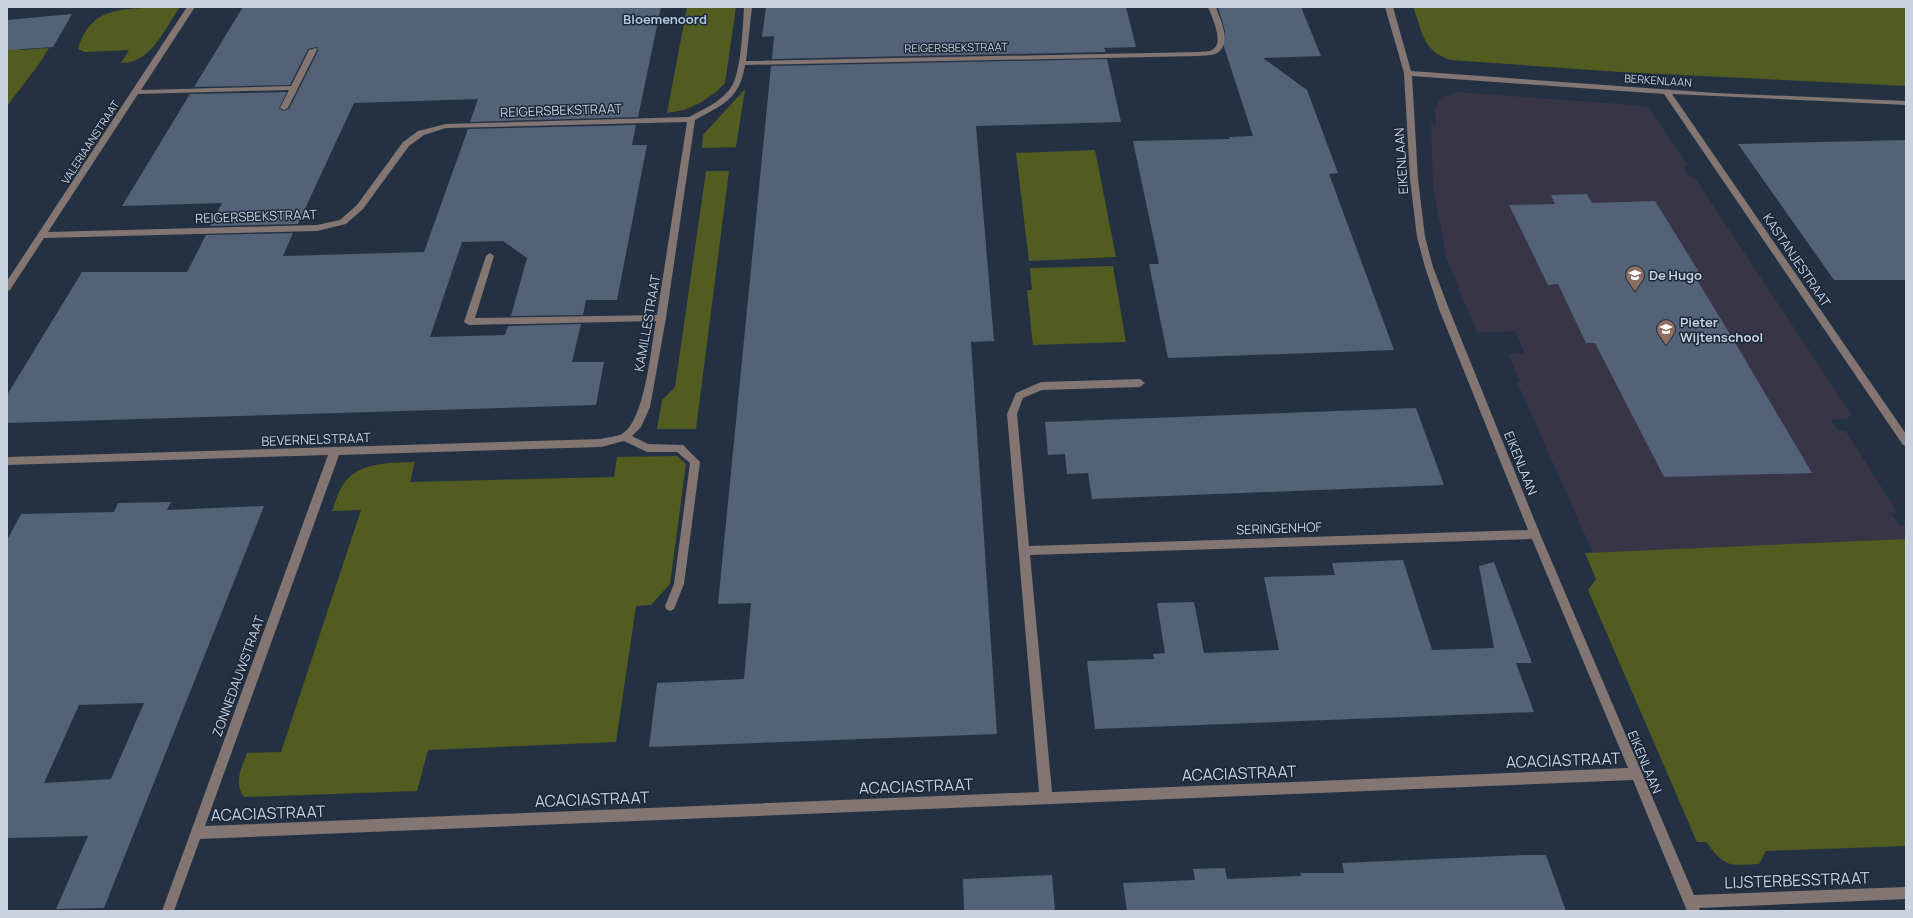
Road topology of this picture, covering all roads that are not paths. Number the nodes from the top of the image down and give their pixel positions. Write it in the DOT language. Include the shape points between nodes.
graph roads {
  1 [pos="192,7"];
  2 [pos="748,7"];
  3 [pos="1212,7"];
  4 [pos="1388,7"];
  5 [pos="313,50"];
  6 [pos="741,63"];
  7 [pos="1408,73"];
  8 [pos="294,88"];
  9 [pos="136,92"];
  10 [pos="1667,92"];
  11 [pos="1906,103"];
  12 [pos="284,108"];
  13 [pos="691,119"];
  14 [pos="42,235"];
  15 [pos="490,256"];
  16 [pos="7,288"];
  17 [pos="661,318"];
  18 [pos="1140,383"];
  19 [pos="625,437"];
  20 [pos="1906,442"];
  21 [pos="335,451"];
  22 [pos="7,461"];
  23 [pos="1535,534"];
  24 [pos="1023,551"];
  25 [pos="670,606"];
  26 [pos="1636,774"];
  27 [pos="1046,798"];
  28 [pos="197,833"];
  29 [pos="1906,893"];
  30 [pos="1692,906"];
  31 [pos="168,911"];
  1 -- 9 [label="street, VALERIAANSTRAAT"];
  2 -- 6 [label="street"];
  3 -- 6 [label="street, REIGERSBEKSTRAAT" via="1222,39 1220,47 1214,52"];
  4 -- 7 [label="street, EIKENLAAN"];
  5 -- 8 [label="street"];
  6 -- 13 [label="street" via="736,86 720,102"];
  7 -- 10 [label="street, BERKENLAAN"];
  7 -- 23 [label="street, EIKENLAAN" via="1414,179 1421,237 1429,267"];
  8 -- 9 [label="street"];
  8 -- 12 [label="street"];
  9 -- 14 [label="street, VALERIAANSTRAAT"];
  10 -- 11 [label="street, BERKENLAAN"];
  10 -- 20 [label="street, KASTANJESTRAAT"];
  13 -- 14 [label="street, REIGERSBEKSTRAAT" via="446,126 421,133 406,144 360,207 343,222 317,228"];
  13 -- 17 [label="street, KAMILLESTRAAT"];
  14 -- 16 [label="street, VALERIAANSTRAAT"];
  15 -- 17 [label="street" via="469,322"];
  17 -- 19 [label="street, KAMILLESTRAAT" via="645,407 638,424"];
  18 -- 24 [label="street" via="1041,386 1019,396 1012,414"];
  19 -- 21 [label="street, BEVERNELSTRAAT" via="601,443"];
  19 -- 25 [label="street" via="647,448 679,448 695,462 679,584"];
  21 -- 22 [label="street, BEVERNELSTRAAT"];
  21 -- 28 [label="street, ZONNEDAUWSTRAAT"];
  23 -- 24 [label="street, SERINGENHOF"];
  23 -- 26 [label="street, EIKENLAAN"];
  24 -- 27 [label="street"];
  26 -- 27 [label="street, ACACIASTRAAT"];
  26 -- 30 [label="street, EIKENLAAN"];
  27 -- 28 [label="street, ACACIASTRAAT"];
  28 -- 31 [label="street, ZONNEDAUWSTRAAT"];
  29 -- 30 [label="street, LIJSTERBESSTRAAT"];
}
